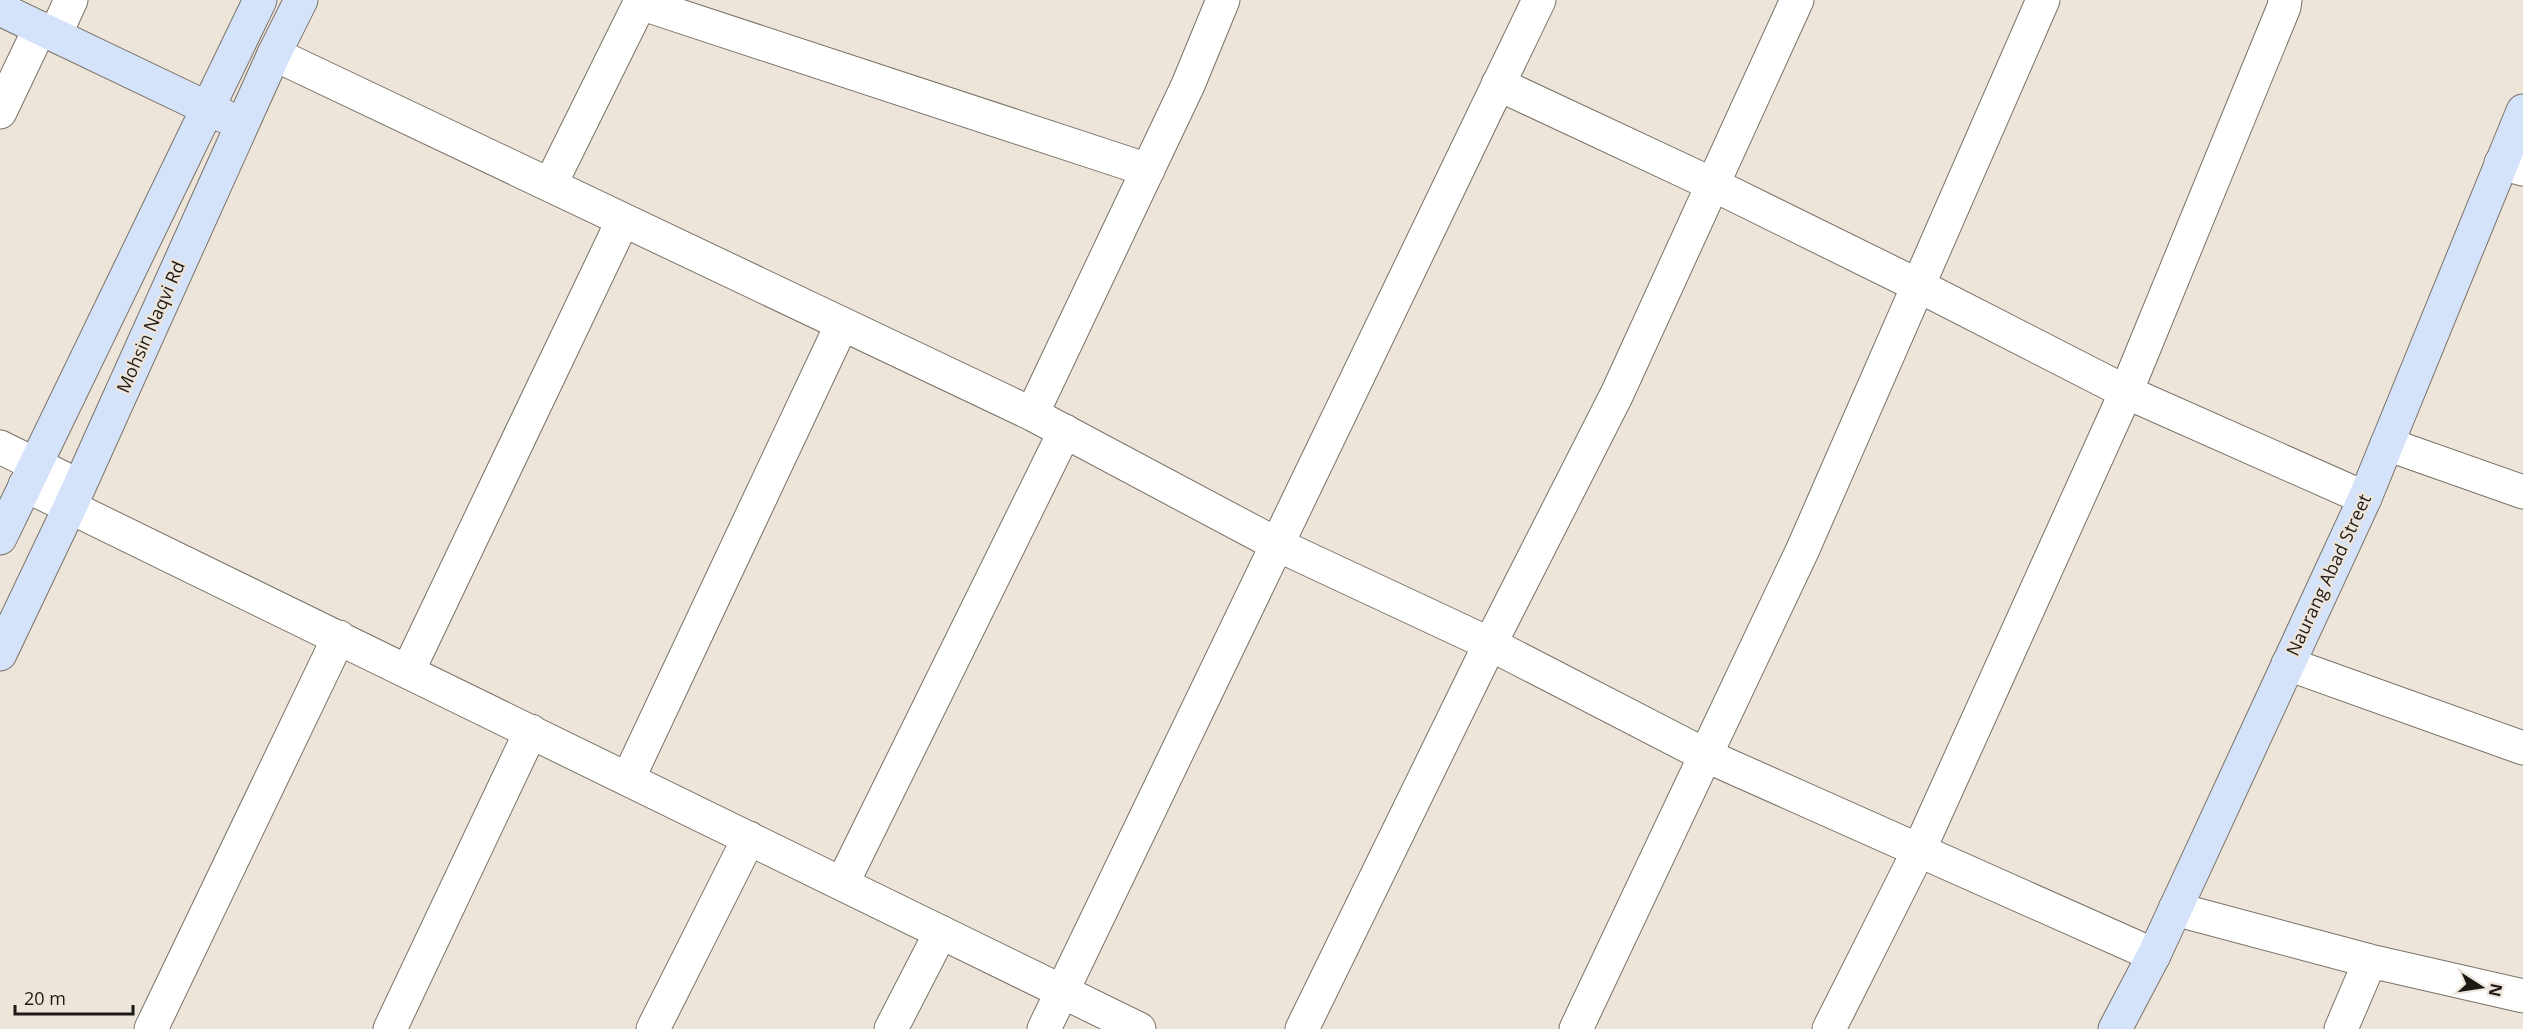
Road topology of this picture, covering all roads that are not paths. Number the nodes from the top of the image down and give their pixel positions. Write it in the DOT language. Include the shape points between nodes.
graph roads {
  1 [pos="71,0"];
  2 [pos="260,0"];
  3 [pos="301,0"];
  4 [pos="1222,0"];
  5 [pos="1539,0"];
  6 [pos="1797,0"];
  7 [pos="2043,0"];
  8 [pos="2285,0"];
  9 [pos="0,9"];
  10 [pos="47,31"];
  11 [pos="274,54"];
  12 [pos="1498,84"];
  13 [pos="207,108"];
  14 [pos="2523,111"];
  15 [pos="0,112"];
  16 [pos="242,125"];
  17 [pos="2512,166"];
  18 [pos="1148,170"];
  19 [pos="550,185"];
  20 [pos="1714,185"];
  21 [pos="623,220"];
  22 [pos="1919,286"];
  23 [pos="842,324"];
  24 [pos="2126,392"];
  25 [pos="1032,414"];
  26 [pos="1065,431"];
  27 [pos="2387,444"];
  28 [pos="0,447"];
  29 [pos="30,475"];
  30 [pos="2523,492"];
  31 [pos="74,497"];
  32 [pos="2365,498"];
  33 [pos="0,538"];
  34 [pos="1278,545"];
  35 [pos="339,638"];
  36 [pos="1490,644"];
  37 [pos="0,654"];
  38 [pos="2288,664"];
  39 [pos="408,671"];
  40 [pos="531,731"];
  41 [pos="2523,748"];
  42 [pos="1707,756"];
  43 [pos="628,780"];
  44 [pos="749,838"];
  45 [pos="1919,850"];
  46 [pos="842,884"];
  47 [pos="2175,909"];
  48 [pos="941,932"];
  49 [pos="2154,955"];
  50 [pos="2370,961"];
  51 [pos="1063,992"];
  52 [pos="2523,996"];
  53 [pos="151,1029"];
  54 [pos="390,1029"];
  55 [pos="653,1029"];
  56 [pos="891,1029"];
  57 [pos="1044,1029"];
  58 [pos="1139,1029"];
  59 [pos="1302,1029"];
  60 [pos="1576,1029"];
  61 [pos="1829,1029"];
  62 [pos="2115,1029"];
  63 [pos="2341,1029"];
  1 -- 10 [label="street"];
  2 -- 13 [label="street"];
  3 -- 11 [label="street, Mohsin Naqvi Rd"];
  4 -- 18 [label="street" via="1188,86"];
  5 -- 12 [label="street"];
  6 -- 20 [label="street"];
  7 -- 22 [label="street"];
  8 -- 24 [label="street"];
  9 -- 10 [label="street"];
  10 -- 13 [label="street"];
  10 -- 15 [label="street"];
  11 -- 16 [label="street, Mohsin Naqvi Rd"];
  11 -- 19 [label="street"];
  12 -- 20 [label="street"];
  12 -- 34 [label="street"];
  13 -- 16 [label="street"];
  13 -- 29 [label="street"];
  14 -- 17 [label="street, Naurang Abad Street"];
  16 -- 31 [label="street, Mohsin Naqvi Rd"];
  17 -- 27 [label="street, Naurang Abad Street"];
  18 -- 19 [label="street" via="640,3"];
  18 -- 25 [label="street"];
  19 -- 21 [label="street"];
  20 -- 22 [label="street"];
  20 -- 36 [label="street" via="1617,394"];
  21 -- 23 [label="street"];
  21 -- 39 [label="street"];
  22 -- 24 [label="street"];
  22 -- 42 [label="street"];
  23 -- 25 [label="street"];
  23 -- 43 [label="street"];
  24 -- 32 [label="street"];
  24 -- 45 [label="street"];
  25 -- 26 [label="street"];
  26 -- 34 [label="street"];
  26 -- 46 [label="street"];
  27 -- 30 [label="street"];
  27 -- 32 [label="street, Naurang Abad Street"];
  28 -- 29 [label="street"];
  29 -- 31 [label="street"];
  29 -- 33 [label="street"];
  31 -- 35 [label="street"];
  31 -- 37 [label="street, Mohsin Naqvi Rd"];
  32 -- 38 [label="street, Naurang Abad Street"];
  34 -- 36 [label="street"];
  34 -- 51 [label="street"];
  35 -- 39 [label="street"];
  35 -- 53 [label="street"];
  36 -- 42 [label="street"];
  36 -- 59 [label="street"];
  38 -- 41 [label="street"];
  38 -- 47 [label="street, Naurang Abad Street"];
  39 -- 40 [label="street"];
  40 -- 43 [label="street"];
  40 -- 54 [label="street"];
  42 -- 45 [label="street"];
  42 -- 60 [label="street"];
  43 -- 44 [label="street"];
  44 -- 46 [label="street"];
  44 -- 55 [label="street"];
  45 -- 49 [label="street"];
  45 -- 61 [label="street"];
  46 -- 48 [label="street"];
  47 -- 49 [label="street, Naurang Abad Street"];
  47 -- 50 [label="street"];
  48 -- 51 [label="street"];
  48 -- 56 [label="street"];
  49 -- 62 [label="street, Naurang Abad Street"];
  50 -- 52 [label="street"];
  50 -- 63 [label="street"];
  51 -- 57 [label="street"];
  51 -- 58 [label="street"];
}
